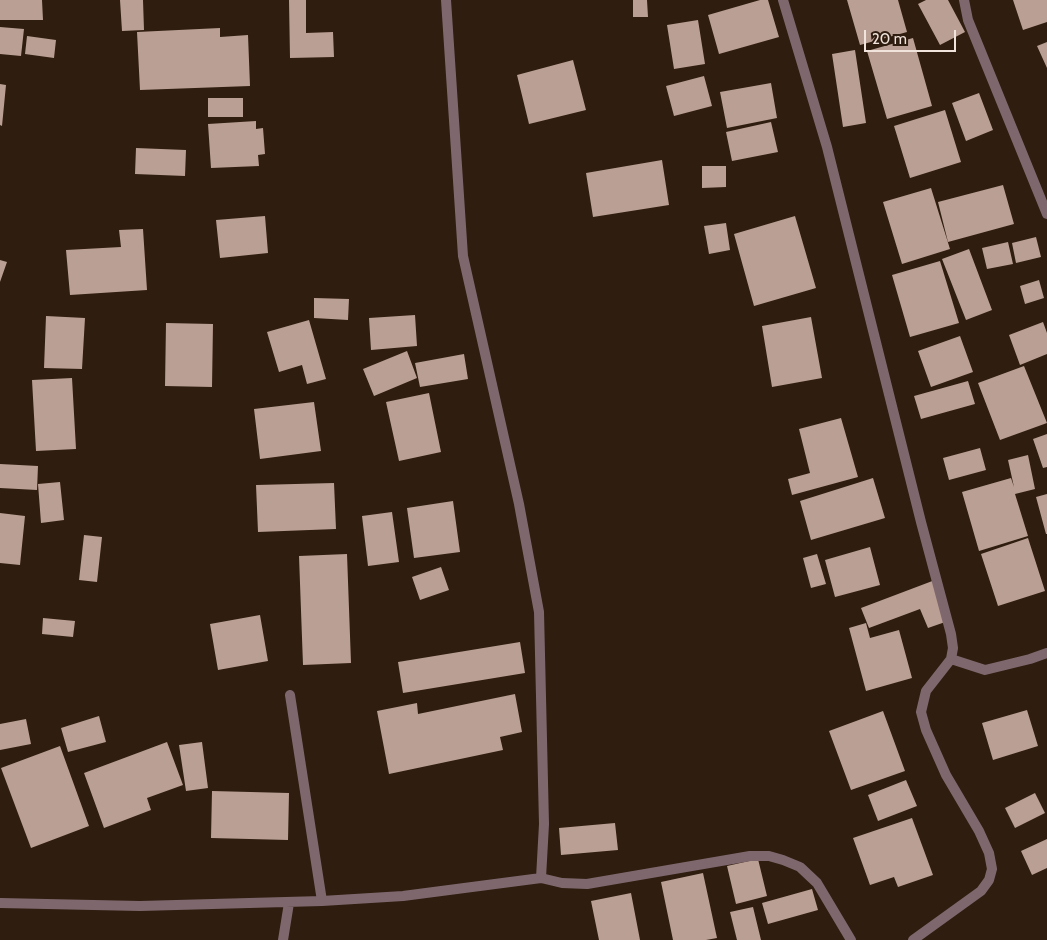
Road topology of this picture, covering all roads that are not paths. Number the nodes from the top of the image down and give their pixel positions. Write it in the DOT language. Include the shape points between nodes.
graph roads {
  1 [pos="446,0"];
  2 [pos="783,0"];
  3 [pos="964,0"];
  4 [pos="1047,214"];
  5 [pos="1047,653"];
  6 [pos="951,659"];
  7 [pos="290,695"];
  8 [pos="541,878"];
  9 [pos="322,902"];
  10 [pos="0,903"];
  11 [pos="289,903"];
  12 [pos="283,940"];
  13 [pos="851,940"];
  14 [pos="913,940"];
  1 -- 8 [label="street" via="463,256 519,504 539,612 544,824"];
  2 -- 6 [label="street" via="827,147 951,634"];
  3 -- 4 [label="street" via="968,20"];
  5 -- 6 [label="street" via="985,670"];
  6 -- 14 [label="street" via="926,691 920,712 946,775 989,852 992,869 981,892"];
  7 -- 9 [label="street"];
  8 -- 9 [label="street" via="404,896"];
  8 -- 13 [label="street" via="587,884 750,856 769,856 800,867 817,883"];
  9 -- 11 [label="street"];
  10 -- 11 [label="street" via="140,906"];
  11 -- 12 [label="street"];
}
